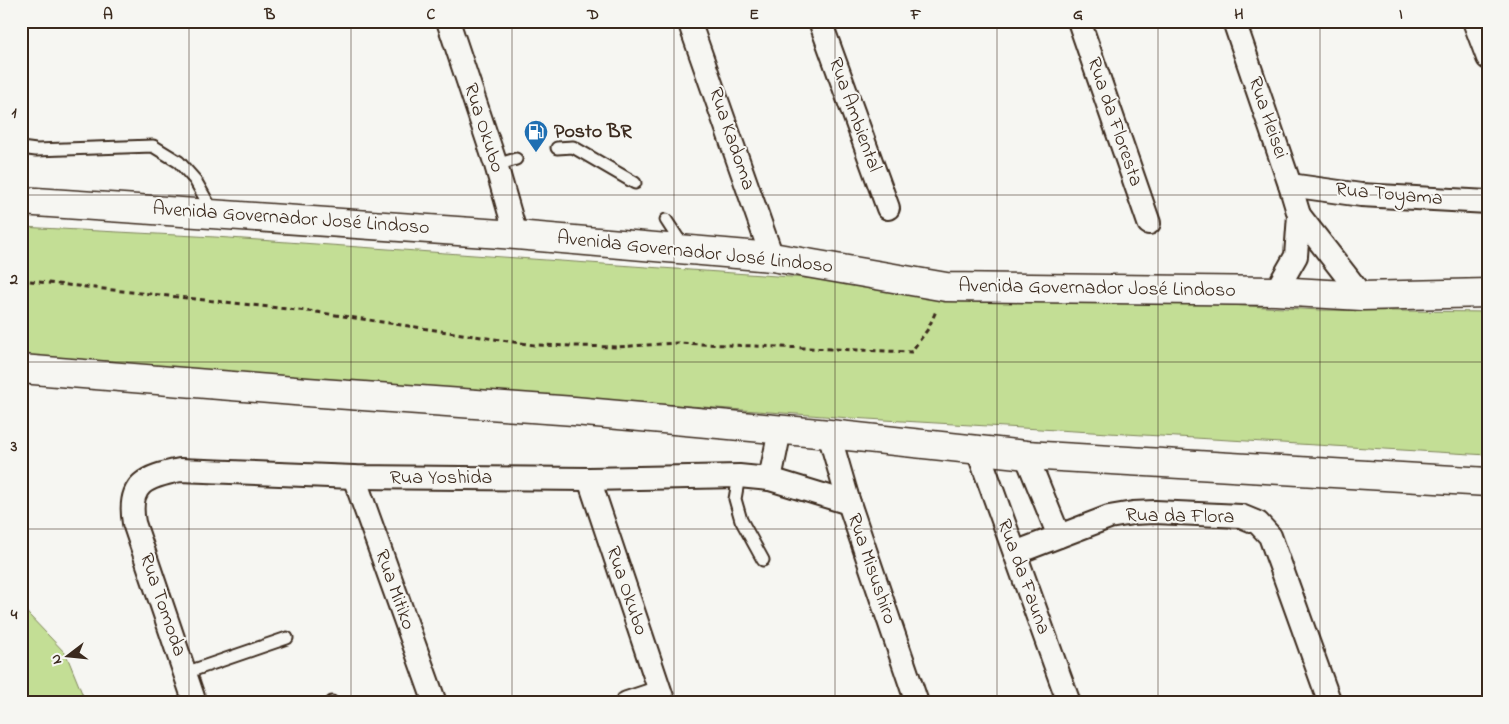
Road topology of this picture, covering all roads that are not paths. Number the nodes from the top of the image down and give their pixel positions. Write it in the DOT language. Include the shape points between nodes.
graph roads {
  1 [pos="448,21"];
  2 [pos="689,21"];
  3 [pos="820,21"];
  4 [pos="1079,21"];
  5 [pos="1234,21"];
  6 [pos="1474,21"];
  7 [pos="1488,58"];
  8 [pos="21,148"];
  9 [pos="557,148"];
  10 [pos="635,183"];
  11 [pos="1290,184"];
  12 [pos="21,201"];
  13 [pos="1488,202"];
  14 [pos="888,208"];
  15 [pos="214,214"];
  16 [pos="1298,215"];
  17 [pos="666,220"];
  18 [pos="1149,223"];
  19 [pos="516,235"];
  20 [pos="685,250"];
  21 [pos="772,258"];
  22 [pos="1276,292"];
  23 [pos="1488,293"];
  24 [pos="1362,296"];
  25 [pos="21,369"];
  26 [pos="780,430"];
  27 [pos="829,434"];
  28 [pos="978,451"];
  29 [pos="1026,455"];
  30 [pos="739,476"];
  31 [pos="354,477"];
  32 [pos="588,479"];
  33 [pos="770,479"];
  34 [pos="1488,482"];
  35 [pos="848,503"];
  36 [pos="131,507"];
  37 [pos="1059,536"];
  38 [pos="1015,553"];
  39 [pos="763,560"];
  40 [pos="287,638"];
  41 [pos="185,673"];
  42 [pos="662,697"];
  43 [pos="196,703"];
  44 [pos="435,703"];
  45 [pos="627,703"];
  46 [pos="917,703"];
  47 [pos="1069,703"];
  48 [pos="1330,703"];
  1 -- 19 [label="street, Rua Okubo" via="506,162"];
  2 -- 21 [label="street, Rua Kadoma"];
  3 -- 14 [label="street, Rua Ambiental"];
  4 -- 18 [label="street, Rua da Floresta"];
  5 -- 11 [label="street, Rua Heisei"];
  6 -- 7 [label="street"];
  8 -- 15 [label="lane" via="153,146 179,162 195,180"];
  9 -- 10 [label="lane" via="573,147"];
  11 -- 13 [label="street, Rua Toyama" via="1361,194"];
  11 -- 16 [label="street, Rua Heisei"];
  12 -- 15 [label="main road, Avenida Governador José Lindoso"];
  15 -- 19 [label="main road, Avenida Governador José Lindoso"];
  16 -- 22 [label="street, Rua Heisei" via="1296,256"];
  16 -- 24 [label="street, Rua Heisei"];
  17 -- 20 [label="lane"];
  19 -- 20 [label="main road, Avenida Governador José Lindoso"];
  20 -- 21 [label="main road, Avenida Governador José Lindoso"];
  21 -- 22 [label="main road, Avenida Governador José Lindoso" via="946,287"];
  22 -- 24 [label="main road, Avenida Governador José Lindoso"];
  23 -- 24 [label="main road, Avenida Governador José Lindoso"];
  25 -- 26 [label="main road" via="574,410"];
  26 -- 27 [label="main road"];
  26 -- 33 [label="street"];
  27 -- 28 [label="main road"];
  27 -- 35 [label="street, Rua Misushiro"];
  28 -- 29 [label="main road"];
  28 -- 38 [label="street, Rua da Fauna"];
  29 -- 34 [label="main road"];
  29 -- 37 [label="street"];
  30 -- 32 [label="street, Rua Yoshida"];
  30 -- 33 [label="street, Rua Yoshida"];
  30 -- 39 [label="lane" via="735,499 741,520"];
  31 -- 32 [label="street, Rua Yoshida"];
  31 -- 36 [label="street, Rua Yoshida" via="180,470 144,481 135,492"];
  31 -- 44 [label="street, Rua Mitiko"];
  32 -- 42 [label="street, Rua Okubo"];
  33 -- 35 [label="street, Rua Yoshida"];
  35 -- 46 [label="street, Rua Misushiro"];
  36 -- 41 [label="street, Rua Tomoda"];
  37 -- 38 [label="street, Rua da Flora"];
  37 -- 48 [label="street, Rua da Flora" via="1109,517 1133,513 1241,516 1258,523 1270,536"];
  38 -- 47 [label="street, Rua da Fauna"];
  40 -- 41 [label="lane"];
  41 -- 43 [label="street, Rua Tomoda"];
  42 -- 45 [label="street"];
}
